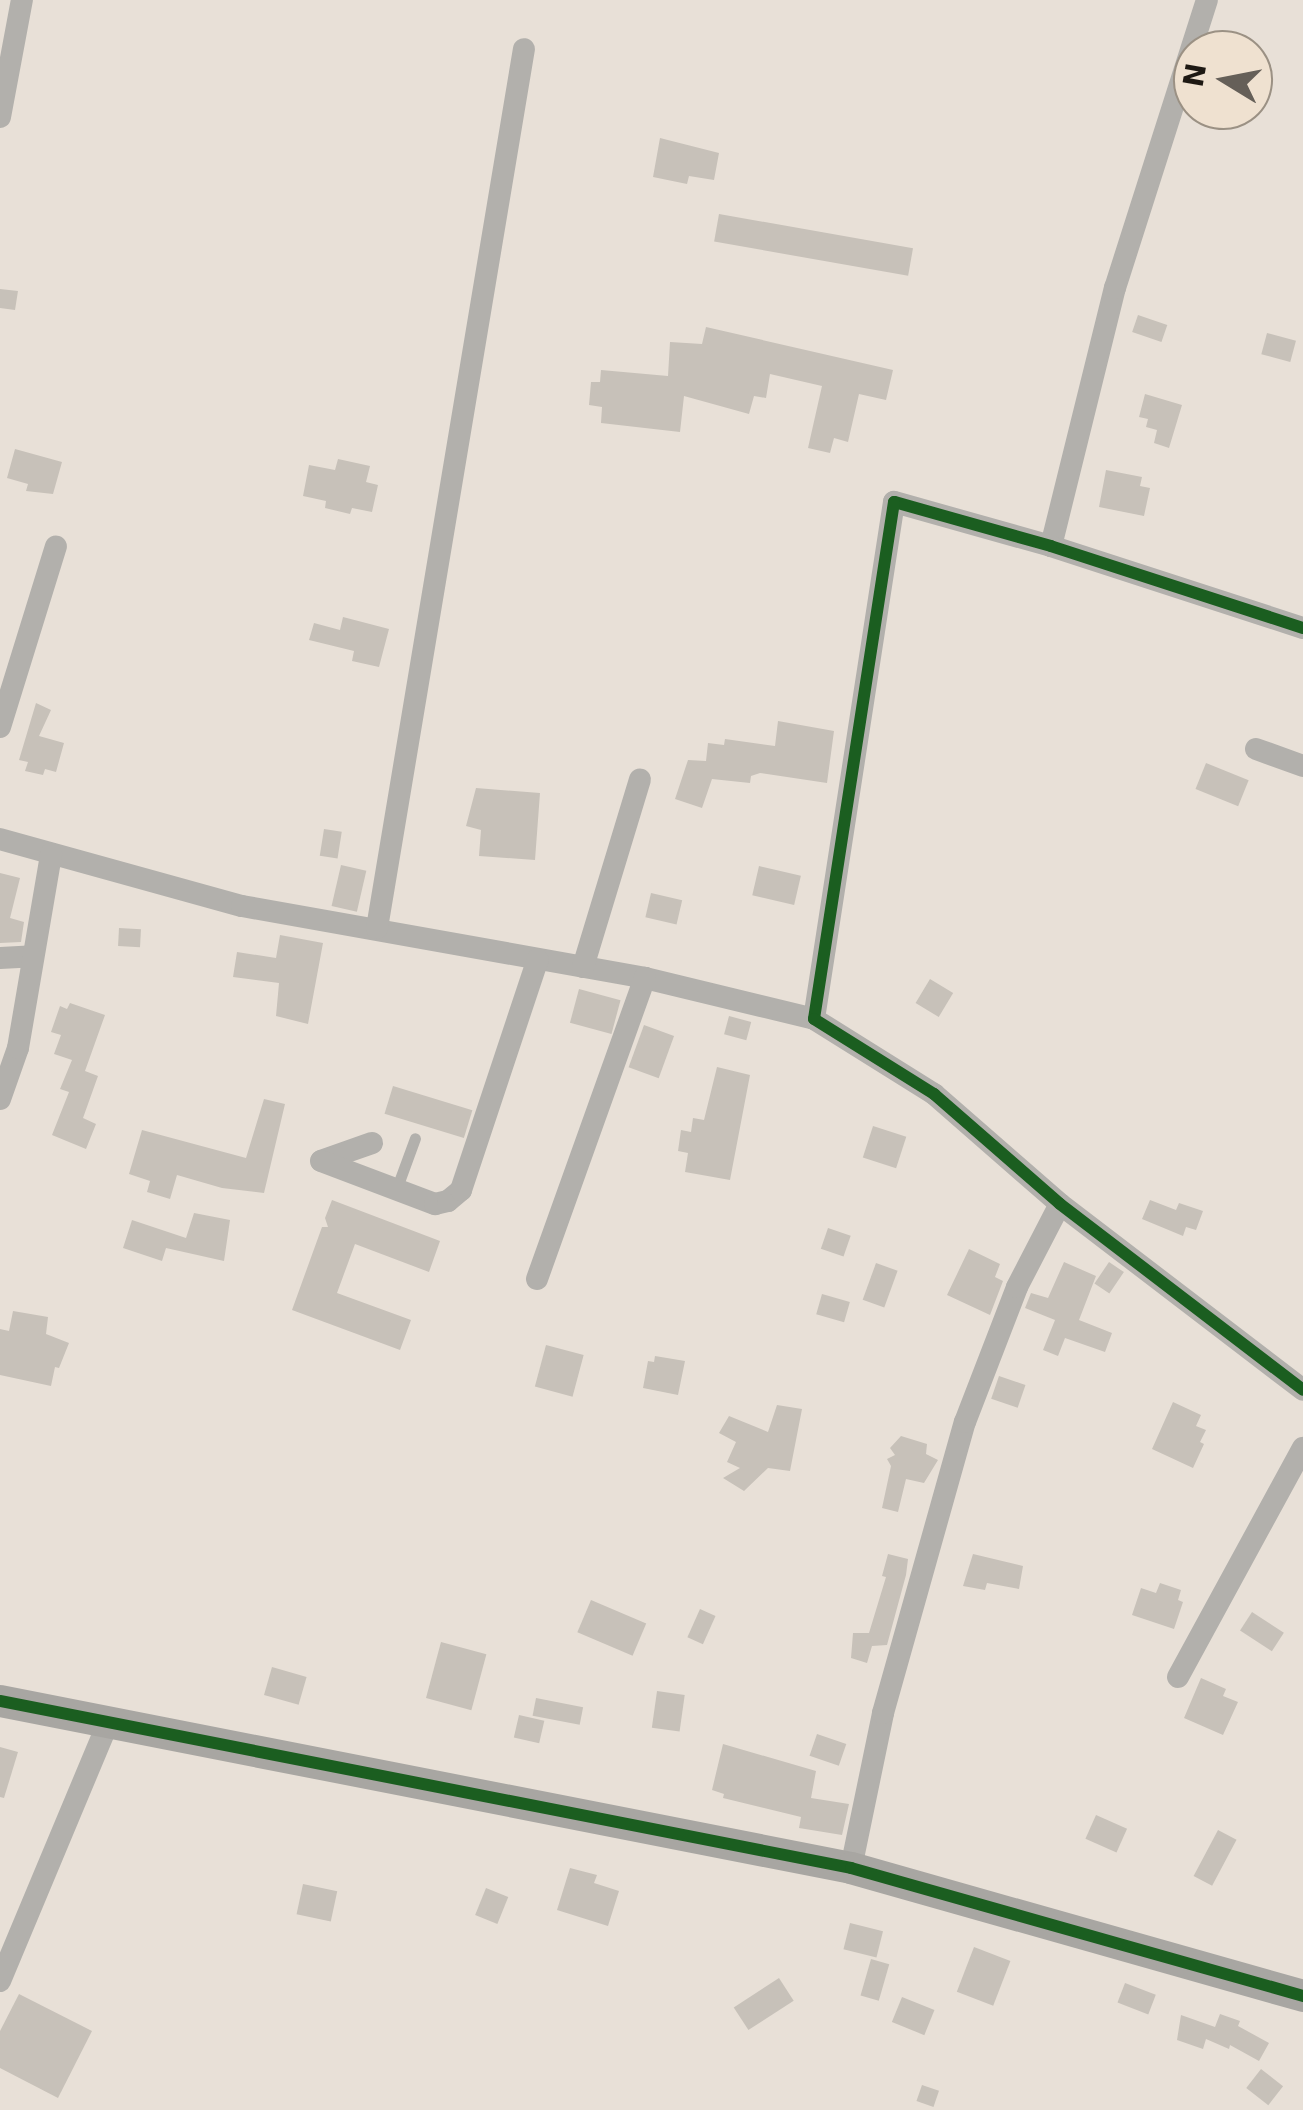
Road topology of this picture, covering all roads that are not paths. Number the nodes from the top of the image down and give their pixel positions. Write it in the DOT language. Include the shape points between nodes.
graph roads {
  1 [pos="22,0"];
  2 [pos="1206,0"];
  3 [pos="524,49"];
  4 [pos="0,117"];
  5 [pos="56,546"];
  6 [pos="1052,546"];
  7 [pos="1303,628"];
  8 [pos="0,727"];
  9 [pos="1256,749"];
  10 [pos="1303,766"];
  11 [pos="640,779"];
  12 [pos="0,839"];
  13 [pos="51,854"];
  14 [pos="377,928"];
  15 [pos="33,956"];
  16 [pos="0,958"];
  17 [pos="538,958"];
  18 [pos="583,967"];
  19 [pos="645,978"];
  20 [pos="814,1019"];
  21 [pos="0,1099"];
  22 [pos="415,1138"];
  23 [pos="372,1144"];
  24 [pos="396,1190"];
  25 [pos="1060,1204"];
  26 [pos="537,1279"];
  27 [pos="1303,1390"];
  28 [pos="1303,1448"];
  29 [pos="1178,1677"];
  30 [pos="0,1701"];
  31 [pos="108,1722"];
  32 [pos="852,1868"];
  33 [pos="0,1981"];
  34 [pos="1303,1996"];
  1 -- 4 [label="street"];
  2 -- 6 [label="street" via="1115,288"];
  3 -- 14 [label="street"];
  5 -- 8 [label="street"];
  6 -- 7 [label="street"];
  6 -- 20 [label="street" via="894,502"];
  9 -- 10 [label="street"];
  11 -- 18 [label="street"];
  12 -- 13 [label="street"];
  13 -- 14 [label="street" via="242,906"];
  13 -- 15 [label="street"];
  14 -- 17 [label="street"];
  15 -- 16 [label="street"];
  15 -- 21 [label="street" via="18,1048"];
  17 -- 18 [label="street"];
  17 -- 24 [label="street" via="461,1190 435,1204"];
  18 -- 19 [label="street"];
  19 -- 20 [label="street"];
  19 -- 26 [label="street"];
  20 -- 25 [label="street" via="934,1094"];
  22 -- 24 [label="lane"];
  23 -- 24 [label="street" via="321,1162"];
  25 -- 27 [label="street"];
  25 -- 32 [label="street" via="1018,1287 965,1422 882,1713"];
  28 -- 29 [label="street"];
  30 -- 31 [label="street"];
  31 -- 32 [label="street"];
  31 -- 33 [label="street"];
  32 -- 34 [label="street"];
}
